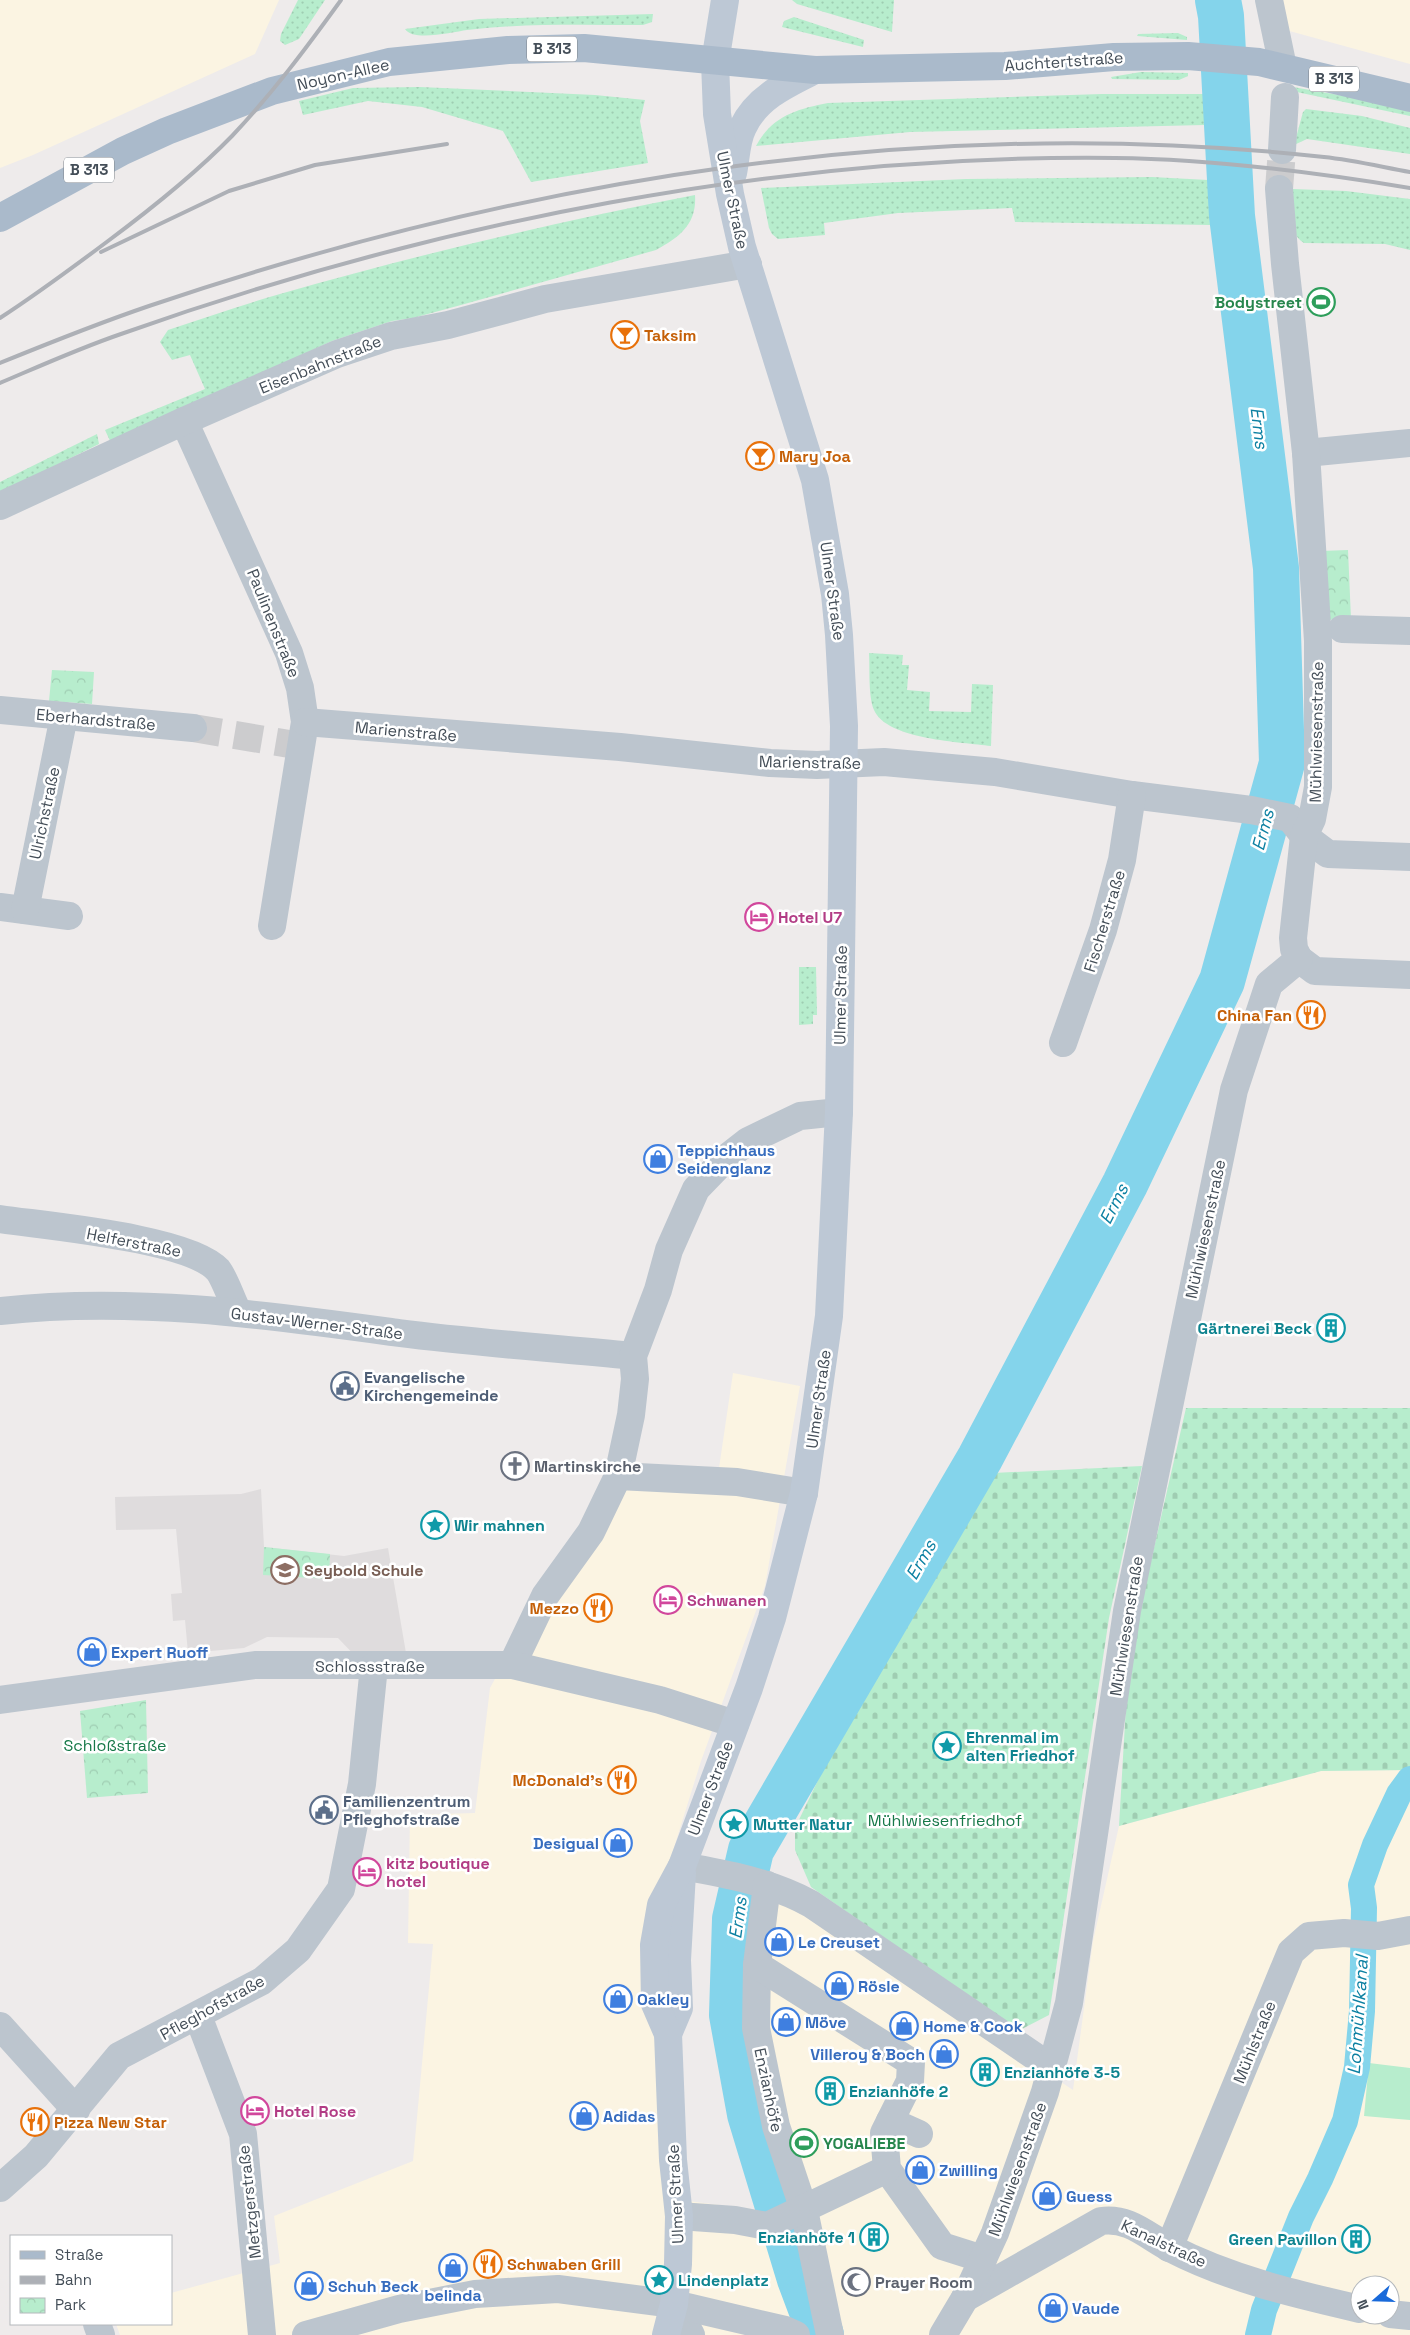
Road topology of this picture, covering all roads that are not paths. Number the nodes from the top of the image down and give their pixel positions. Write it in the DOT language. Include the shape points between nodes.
graph roads {
  1 [pos="726,0"];
  2 [pos="1269,0"];
  3 [pos="715,62"];
  4 [pos="1271,65"];
  5 [pos="815,70"];
  6 [pos="1285,97"];
  7 [pos="1410,98"];
  8 [pos="1282,150"];
  9 [pos="1280,189"];
  10 [pos="730,194"];
  11 [pos="4,214"];
  12 [pos="748,264"];
  13 [pos="184,421"];
  14 [pos="1410,443"];
  15 [pos="1306,453"];
  16 [pos="0,506"];
  17 [pos="1342,630"];
  18 [pos="1410,631"];
  19 [pos="0,710"];
  20 [pos="64,716"];
  21 [pos="305,722"];
  22 [pos="193,728"];
  23 [pos="843,764"];
  24 [pos="1132,795"];
  25 [pos="1297,827"];
  26 [pos="1410,857"];
  27 [pos="12,909"];
  28 [pos="69,916"];
  29 [pos="272,926"];
  30 [pos="1299,958"];
  31 [pos="1410,975"];
  32 [pos="1063,1043"];
  33 [pos="839,1112"];
  34 [pos="0,1219"];
  35 [pos="0,1311"];
  36 [pos="238,1312"];
  37 [pos="633,1356"];
  38 [pos="618,1476"];
  39 [pos="804,1493"];
  40 [pos="512,1665"];
  41 [pos="374,1666"];
  42 [pos="0,1700"];
  43 [pos="734,1724"];
  44 [pos="682,1866"];
  45 [pos="767,1885"];
  46 [pos="1410,1930"];
  47 [pos="757,1965"];
  48 [pos="198,2016"];
  49 [pos="0,2026"];
  50 [pos="1052,2068"];
  51 [pos="76,2110"];
  52 [pos="890,2120"];
  53 [pos="919,2134"];
  54 [pos="887,2169"];
  55 [pos="0,2188"];
  56 [pos="804,2210"];
  57 [pos="679,2216"];
  58 [pos="1170,2248"];
  59 [pos="984,2259"];
  60 [pos="965,2298"];
  61 [pos="674,2304"];
  62 [pos="1350,2307"];
  63 [pos="790,2333"];
  64 [pos="313,2334"];
  65 [pos="262,2335"];
  66 [pos="666,2335"];
  67 [pos="691,2335"];
  68 [pos="830,2335"];
  69 [pos="943,2335"];
  1 -- 3 [label="main road, Ulmer Straße"];
  2 -- 4 [label="street"];
  3 -- 5 [label="main road, Auchtertstraße / B 313"];
  3 -- 10 [label="main road, Ulmer Straße" via="717,114"];
  3 -- 11 [label="main road, Noyon-Allee / B 313" via="584,48 508,50 389,62 272,91 167,130"];
  4 -- 5 [label="main road, Auchtertstraße / B 313" via="1188,56 1114,57 1005,66"];
  4 -- 7 [label="main road, Auchtertstraße / B 313"];
  5 -- 10 [label="main road" via="783,85 752,111 742,128"];
  6 -- 8 [label="street"];
  9 -- 15 [label="street, Mühlwiesenstraße"];
  10 -- 12 [label="main road, Ulmer Straße"];
  12 -- 13 [label="street, Eisenbahnstraße" via="545,299 448,325 391,336 338,354"];
  12 -- 23 [label="main road, Ulmer Straße" via="815,480 839,627"];
  13 -- 16 [label="street, Eisenbahnstraße"];
  13 -- 21 [label="street, Paulinenstraße" via="289,653 300,688"];
  14 -- 15 [label="street"];
  15 -- 25 [label="street, Mühlwiesenstraße" via="1318,641 1318,788 1312,819"];
  17 -- 18 [label="street"];
  19 -- 20 [label="street, Eberhardstraße"];
  20 -- 22 [label="street, Eberhardstraße"];
  20 -- 27 [label="street, Ulrichstraße"];
  21 -- 23 [label="street, Marienstraße" via="770,762"];
  21 -- 29 [label="street, Paulinenstraße"];
  23 -- 24 [label="street, Marienstraße" via="884,762 958,768"];
  23 -- 33 [label="main road, Ulmer Straße"];
  24 -- 25 [label="street, Marienstraße" via="1251,810"];
  24 -- 32 [label="street, Fischerstraße" via="1122,860 1103,930"];
  25 -- 26 [label="street" via="1328,854"];
  25 -- 30 [label="street, Mühlwiesenstraße" via="1293,938"];
  27 -- 28 [label="street"];
  30 -- 31 [label="street" via="1315,971"];
  30 -- 50 [label="street, Mühlwiesenstraße" via="1269,984 1234,1090 1126,1611 1069,2002"];
  33 -- 37 [label="street" via="800,1116 748,1140 696,1189 668,1250 658,1290"];
  33 -- 39 [label="main road, Ulmer Straße" via="829,1316"];
  34 -- 36 [label="street, Helferstraße" via="132,1239 194,1254 218,1270"];
  35 -- 36 [label="street, Gustav-Werner-Straße" via="100,1305"];
  36 -- 37 [label="street, Gustav-Werner-Straße"];
  37 -- 38 [label="street" via="632,1406"];
  38 -- 39 [label="street" via="738,1482"];
  38 -- 40 [label="street" via="591,1532 545,1596"];
  39 -- 43 [label="main road, Ulmer Straße" via="772,1618"];
  40 -- 41 [label="street, Schlossstraße"];
  40 -- 43 [label="street, Schlossstraße" via="660,1700"];
  41 -- 42 [label="street, Schlossstraße" via="255,1665"];
  41 -- 48 [label="street, Pfleghofstraße" via="362,1784 339,1894 298,1950 262,1982"];
  43 -- 44 [label="main road, Ulmer Straße"];
  44 -- 45 [label="street"];
  44 -- 57 [label="main road, Ulmer Straße" via="676,1960 679,2008 668,2034 673,2160"];
  45 -- 47 [label="street, Enzianhöfe"];
  45 -- 50 [label="street" via="811,1904"];
  46 -- 58 [label="street, Mühlstraße" via="1378,1936 1344,1933 1309,1936 1291,1952"];
  47 -- 52 [label="street" via="911,2062 910,2081"];
  47 -- 56 [label="street, Enzianhöfe" via="756,2028 776,2126"];
  48 -- 51 [label="street, Pfleghofstraße" via="118,2056"];
  48 -- 65 [label="street, Metzgerstraße" via="243,2134"];
  49 -- 51 [label="street"];
  50 -- 59 [label="street, Mühlwiesenstraße"];
  51 -- 55 [label="street, Pfleghofstraße" via="36,2156"];
  52 -- 53 [label="street"];
  52 -- 54 [label="street" via="884,2133"];
  54 -- 56 [label="street"];
  54 -- 59 [label="street" via="942,2246"];
  56 -- 57 [label="street" via="767,2226"];
  56 -- 68 [label="street, Enzianhöfe"];
  57 -- 61 [label="main road, Ulmer Straße"];
  58 -- 60 [label="street, Kanalstraße" via="1124,2222 1101,2221"];
  58 -- 62 [label="street, Kanalstraße" via="1268,2287"];
  59 -- 60 [label="street, Mühlwiesenstraße"];
  60 -- 69 [label="street, Kanalstraße"];
  61 -- 63 [label="street"];
  61 -- 64 [label="street" via="558,2289 475,2294 399,2309"];
  61 -- 66 [label="main road"];
  61 -- 67 [label="street"];
}
